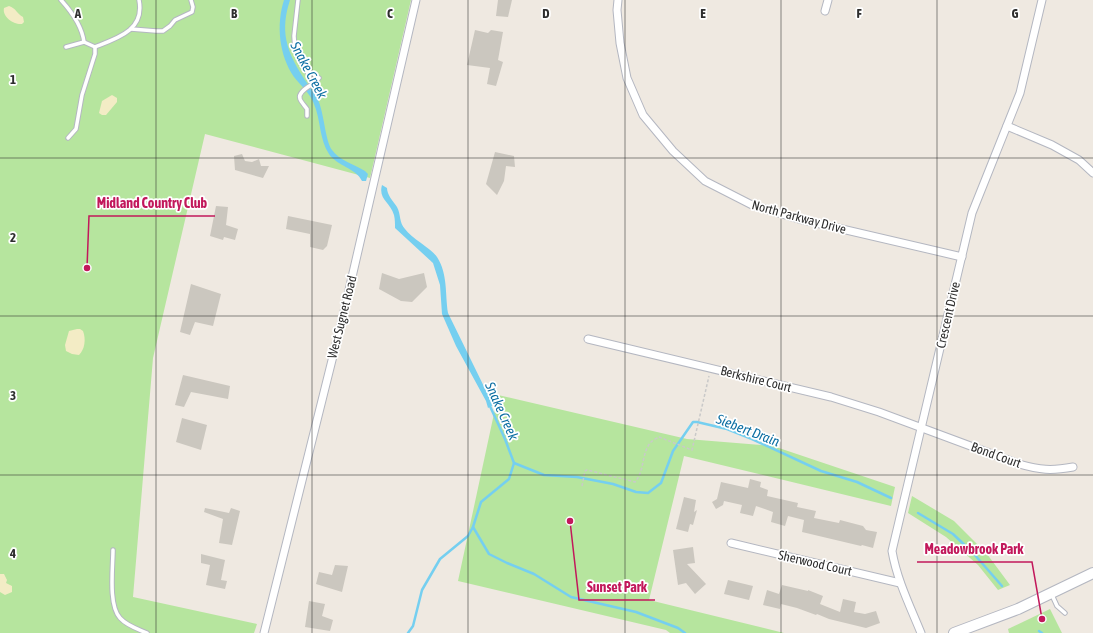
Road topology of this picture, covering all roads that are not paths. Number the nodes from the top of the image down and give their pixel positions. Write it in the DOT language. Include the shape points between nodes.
graph roads {
  1 [pos="61,0"];
  2 [pos="139,0"];
  3 [pos="191,0"];
  4 [pos="298,0"];
  5 [pos="416,0"];
  6 [pos="618,0"];
  7 [pos="828,0"];
  8 [pos="1042,0"];
  9 [pos="825,11"];
  10 [pos="131,29"];
  11 [pos="84,42"];
  12 [pos="66,47"];
  13 [pos="95,47"];
  14 [pos="306,116"];
  15 [pos="1007,126"];
  16 [pos="68,138"];
  17 [pos="1093,173"];
  18 [pos="962,257"];
  19 [pos="588,339"];
  20 [pos="921,428"];
  21 [pos="1073,467"];
  22 [pos="731,543"];
  23 [pos="113,550"];
  24 [pos="1093,573"];
  25 [pos="900,583"];
  26 [pos="1051,593"];
  27 [pos="1065,613"];
  28 [pos="147,633"];
  29 [pos="264,633"];
  30 [pos="921,633"];
  31 [pos="954,633"];
  1 -- 11 [label="lane" via="75,20"];
  2 -- 10 [label="lane" via="140,16"];
  3 -- 10 [label="lane" via="194,7 192,12 175,20 163,31"];
  4 -- 14 [label="lane" via="295,50 308,71 319,78 299,96 307,109"];
  5 -- 29 [label="street, West Sugnet Road" via="344,309"];
  6 -- 18 [label="street, North Parkway Drive" via="620,43 627,78 643,116 673,151 706,181 752,205"];
  7 -- 9 [label="street"];
  8 -- 15 [label="street, Crescent Drive" via="1020,93"];
  10 -- 13 [label="lane" via="115,40"];
  11 -- 12 [label="lane"];
  11 -- 13 [label="lane"];
  13 -- 16 [label="lane" via="76,129"];
  15 -- 17 [label="street" via="1052,145 1079,160"];
  15 -- 18 [label="street, Crescent Drive" via="972,213"];
  18 -- 20 [label="street, Crescent Drive"];
  19 -- 20 [label="street, Berkshire Court" via="831,397"];
  20 -- 21 [label="street, Bond Court" via="1039,470"];
  20 -- 25 [label="street, Crescent Drive" via="892,551"];
  22 -- 25 [label="street, Sherwood Court"];
  23 -- 28 [label="lane" via="115,612 121,622"];
  24 -- 26 [label="main road"];
  25 -- 30 [label="street, Crescent Drive"];
  26 -- 27 [label="lane" via="1057,606"];
  26 -- 31 [label="main road" via="1018,609"];
}
